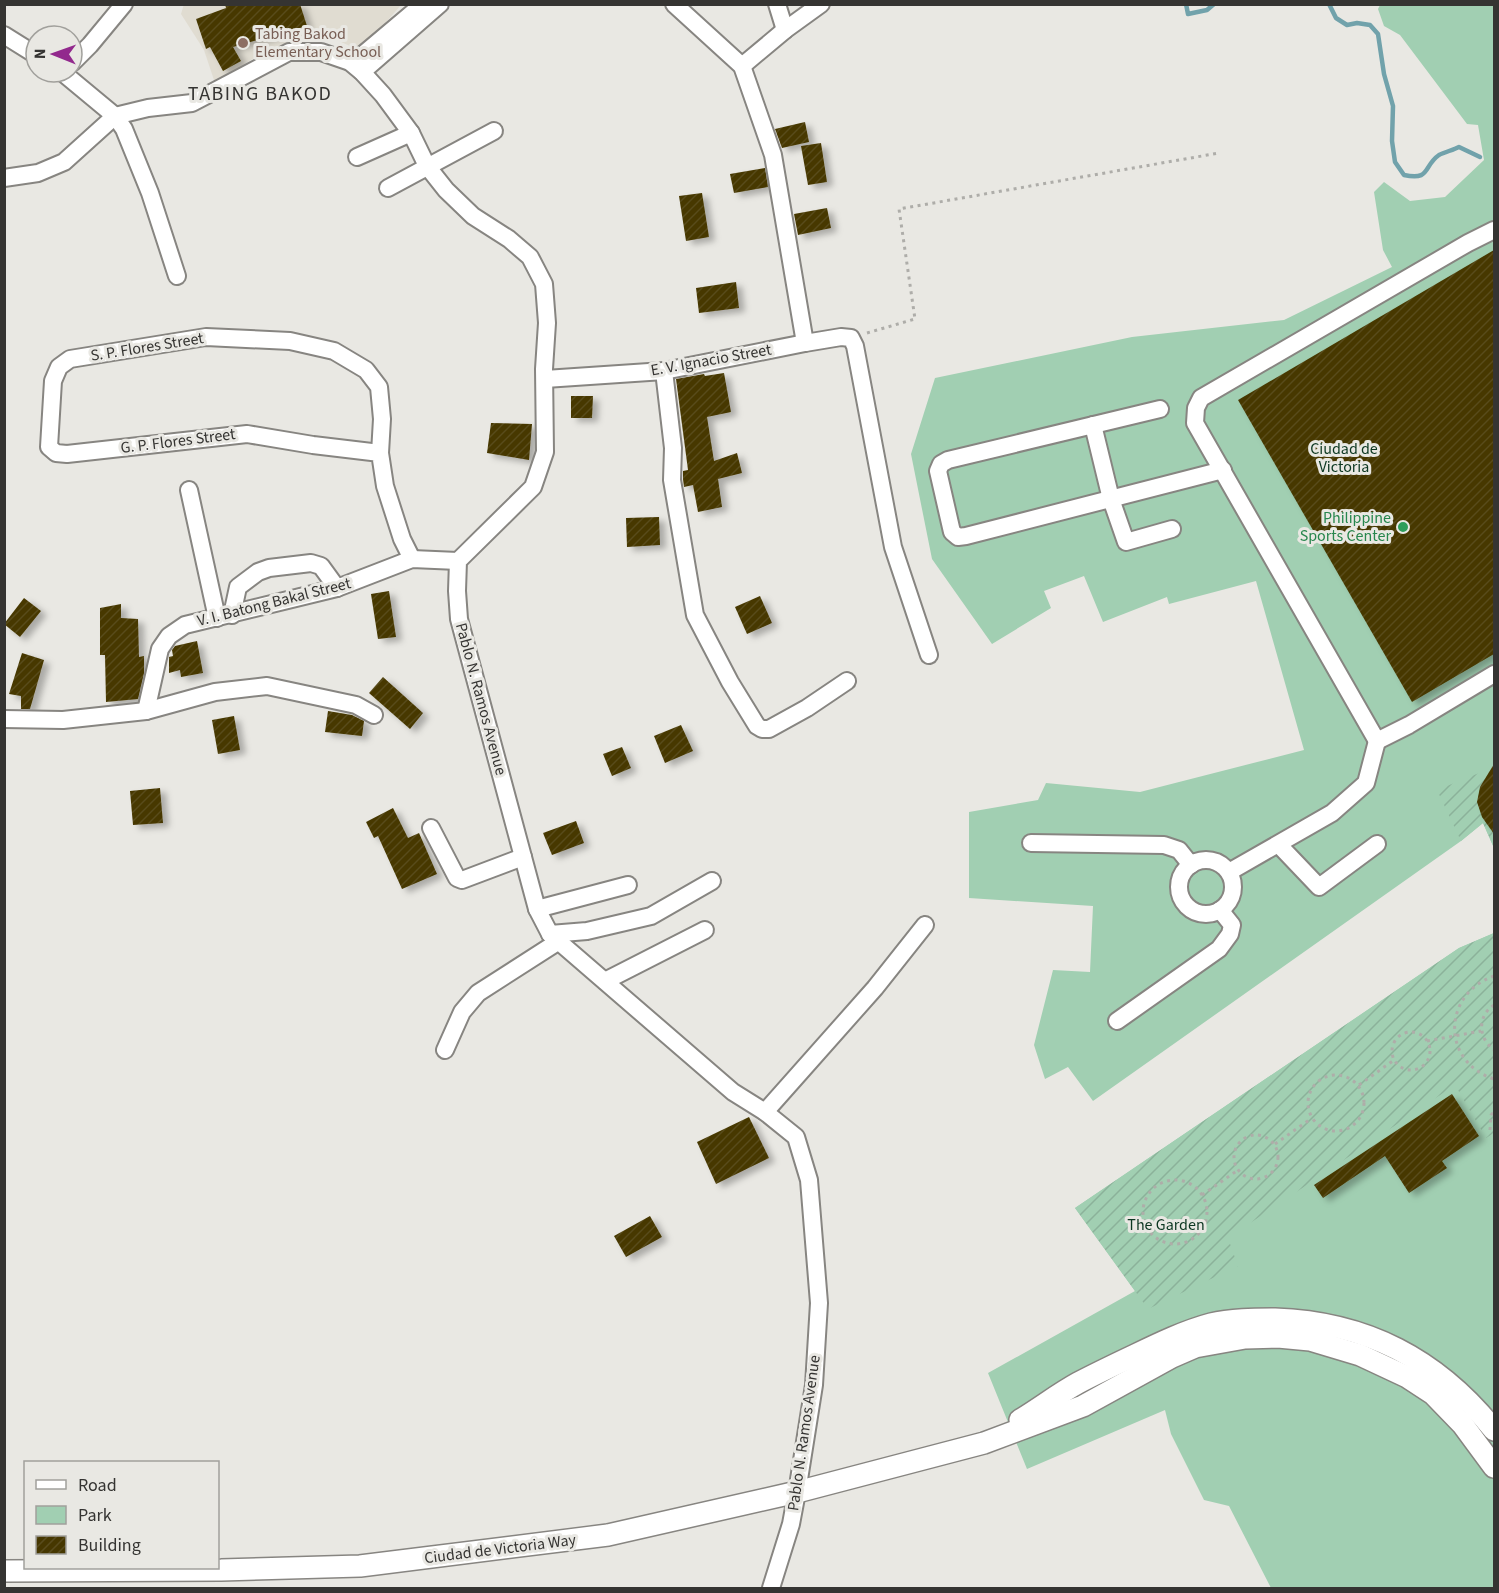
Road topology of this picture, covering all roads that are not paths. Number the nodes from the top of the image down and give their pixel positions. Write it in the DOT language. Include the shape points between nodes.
graph roads {
  1 [pos="124,4"];
  2 [pos="423,4"];
  3 [pos="440,4"];
  4 [pos="674,4"];
  5 [pos="777,4"];
  6 [pos="821,4"];
  7 [pos="785,30"];
  8 [pos="4,35"];
  9 [pos="24,48"];
  10 [pos="84,51"];
  11 [pos="742,66"];
  12 [pos="356,67"];
  13 [pos="76,84"];
  14 [pos="115,116"];
  15 [pos="494,131"];
  16 [pos="411,133"];
  17 [pos="357,157"];
  18 [pos="427,166"];
  19 [pos="4,178"];
  20 [pos="388,188"];
  21 [pos="1494,230"];
  22 [pos="177,276"];
  23 [pos="805,343"];
  24 [pos="664,371"];
  25 [pos="545,379"];
  26 [pos="1160,408"];
  27 [pos="1093,425"];
  28 [pos="49,447"];
  29 [pos="380,453"];
  30 [pos="1223,470"];
  31 [pos="189,490"];
  32 [pos="1110,499"];
  33 [pos="1172,529"];
  34 [pos="412,559"];
  35 [pos="459,561"];
  36 [pos="337,588"];
  37 [pos="225,616"];
  38 [pos="929,656"];
  39 [pos="1494,674"];
  40 [pos="847,681"];
  41 [pos="146,711"];
  42 [pos="374,715"];
  43 [pos="4,719"];
  44 [pos="1377,741"];
  45 [pos="431,828"];
  46 [pos="1031,843"];
  47 [pos="1377,844"];
  48 [pos="1279,845"];
  49 [pos="524,857"];
  50 [pos="1191,865"];
  51 [pos="1229,872"];
  52 [pos="712,880"];
  53 [pos="628,885"];
  54 [pos="537,909"];
  55 [pos="1220,910"];
  56 [pos="925,925"];
  57 [pos="705,930"];
  58 [pos="555,938"];
  59 [pos="605,981"];
  60 [pos="1117,1021"];
  61 [pos="445,1050"];
  62 [pos="765,1112"];
  63 [pos="1312,1331"];
  64 [pos="1494,1430"];
  65 [pos="1494,1467"];
  66 [pos="797,1492"];
  67 [pos="4,1571"];
  68 [pos="771,1588"];
  1 -- 10 [label="street"];
  2 -- 12 [label="street" via="360,57"];
  3 -- 12 [label="street"];
  4 -- 11 [label="street"];
  5 -- 7 [label="street"];
  6 -- 7 [label="street"];
  7 -- 11 [label="street"];
  8 -- 9 [label="street"];
  11 -- 23 [label="street" via="773,155"];
  12 -- 14 [label="street" via="321,52 288,52 192,103"];
  12 -- 16 [label="street" via="383,94"];
  13 -- 14 [label="street"];
  14 -- 19 [label="street" via="64,162 38,173"];
  14 -- 22 [label="street" via="150,193"];
  15 -- 18 [label="street"];
  16 -- 17 [label="street"];
  16 -- 18 [label="street"];
  18 -- 20 [label="street"];
  18 -- 25 [label="street" via="473,216 530,257 543,285 547,323"];
  21 -- 30 [label="street" via="1202,398 1196,408 1196,423"];
  23 -- 24 [label="street, E. V. Ignacio Street"];
  23 -- 38 [label="street, E. V. Ignacio Street" via="841,336 851,338 855,346 893,547"];
  24 -- 25 [label="street, E. V. Ignacio Street"];
  24 -- 40 [label="street" via="673,448 672,480 695,615 730,682 757,726 769,729"];
  25 -- 35 [label="street" via="545,452 533,487"];
  26 -- 27 [label="street"];
  27 -- 32 [label="street"];
  27 -- 32 [label="street" via="941,464 938,471 952,532 958,537"];
  28 -- 29 [label="street, G. P. Flores Street" via="56,453 67,454 248,434"];
  28 -- 29 [label="street, S. P. Flores Street" via="53,381 59,367 70,359 206,337 290,340 334,351 366,370 379,387"];
  29 -- 34 [label="street, S. P. Flores Street" via="385,486"];
  30 -- 32 [label="street"];
  30 -- 44 [label="street"];
  31 -- 37 [label="street"];
  32 -- 33 [label="street" via="1126,542"];
  34 -- 35 [label="street, V. I. Batong Bakal Street"];
  34 -- 36 [label="street, V. I. Batong Bakal Street"];
  35 -- 49 [label="street, Pablo N. Ramos Avenue" via="459,620"];
  36 -- 37 [label="street, V. I. Batong Bakal Street"];
  36 -- 37 [label="street" via="321,566 310,563 269,568 238,587"];
  37 -- 41 [label="street, V. I. Batong Bakal Street" via="185,625 168,636 160,648"];
  39 -- 44 [label="street"];
  41 -- 42 [label="street" via="215,692 267,686 357,705"];
  41 -- 43 [label="street" via="63,720"];
  44 -- 48 [label="street" via="1366,783 1332,813"];
  45 -- 49 [label="street" via="457,878 462,880"];
  46 -- 50 [label="street" via="1164,845 1179,850"];
  47 -- 48 [label="street" via="1319,887"];
  48 -- 51 [label="street"];
  49 -- 54 [label="street, Pablo N. Ramos Avenue"];
  50 -- 51 [label="street" via="1215,861"];
  50 -- 55 [label="street" via="1180,883 1183,901 1204,914"];
  51 -- 55 [label="street" via="1233,889"];
  52 -- 58 [label="street" via="651,916"];
  53 -- 54 [label="street"];
  54 -- 58 [label="street, Pablo N. Ramos Avenue"];
  55 -- 60 [label="street" via="1232,925 1219,949"];
  56 -- 62 [label="street"];
  57 -- 59 [label="street"];
  58 -- 59 [label="street, Pablo N. Ramos Avenue"];
  58 -- 61 [label="street" via="478,993 462,1012"];
  59 -- 62 [label="street, Pablo N. Ramos Avenue" via="734,1092"];
  62 -- 66 [label="street, Pablo N. Ramos Avenue" via="796,1137 809,1180 819,1303 814,1385"];
  63 -- 64 [label="main road, Ciudad de Victoria Way" via="1364,1334 1420,1360 1478,1410"];
  63 -- 65 [label="main road, Ciudad de Victoria Way" via="1407,1377 1433,1394 1463,1425"];
  63 -- 66 [label="main road, Ciudad de Victoria Way" via="1251,1319 1191,1330 1078,1383 984,1443"];
  66 -- 67 [label="main road, Ciudad de Victoria Way" via="608,1536 360,1566"];
  66 -- 68 [label="street, Pablo N. Ramos Avenue"];
}
